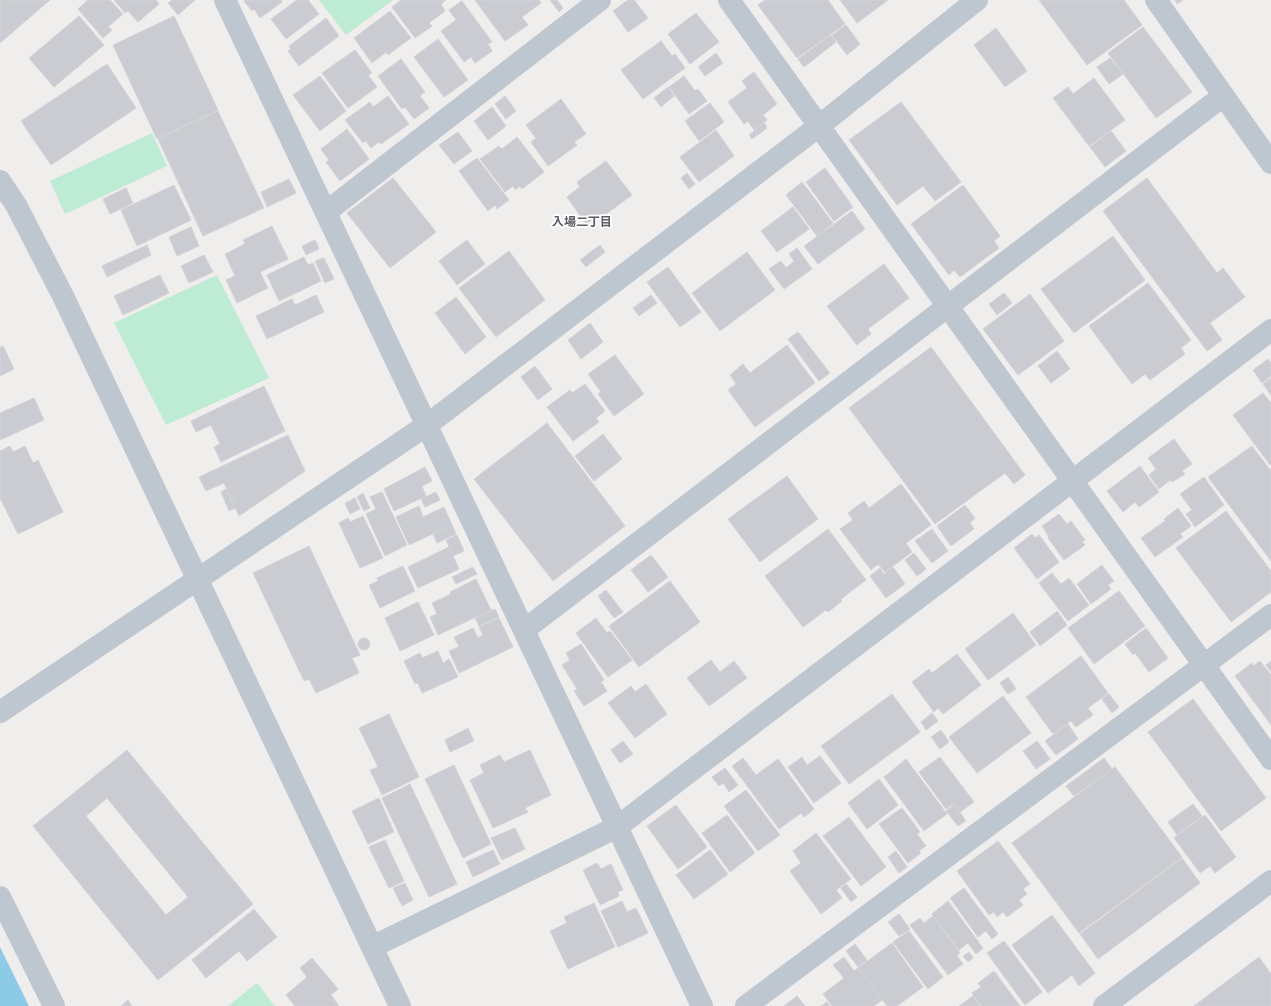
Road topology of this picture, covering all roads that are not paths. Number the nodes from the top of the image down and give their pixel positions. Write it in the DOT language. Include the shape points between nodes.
graph roads {
  1 [pos="225,0"];
  2 [pos="600,0"];
  3 [pos="728,0"];
  4 [pos="977,0"];
  5 [pos="1156,0"];
  6 [pos="1224,96"];
  7 [pos="819,126"];
  8 [pos="1271,163"];
  9 [pos="0,181"];
  10 [pos="326,212"];
  11 [pos="948,307"];
  12 [pos="1271,330"];
  13 [pos="426,425"];
  14 [pos="1072,481"];
  15 [pos="197,578"];
  16 [pos="1271,615"];
  17 [pos="524,630"];
  18 [pos="1204,665"];
  19 [pos="0,712"];
  20 [pos="1271,759"];
  21 [pos="618,827"];
  22 [pos="1271,881"];
  23 [pos="0,897"];
  24 [pos="372,947"];
  25 [pos="54,1006"];
  26 [pos="400,1006"];
  27 [pos="702,1006"];
  28 [pos="746,1006"];
  29 [pos="1104,1006"];
  1 -- 10 [label="street"];
  2 -- 10 [label="street"];
  3 -- 7 [label="street"];
  4 -- 7 [label="street"];
  5 -- 6 [label="street"];
  6 -- 8 [label="street"];
  6 -- 11 [label="street"];
  7 -- 11 [label="street"];
  7 -- 13 [label="street"];
  9 -- 15 [label="street" via="16,205 63,296"];
  10 -- 13 [label="street"];
  11 -- 14 [label="street"];
  11 -- 17 [label="street"];
  12 -- 14 [label="street"];
  13 -- 15 [label="street"];
  13 -- 17 [label="street"];
  14 -- 18 [label="street"];
  14 -- 21 [label="street"];
  15 -- 19 [label="street"];
  15 -- 24 [label="street"];
  16 -- 18 [label="street"];
  17 -- 21 [label="street"];
  18 -- 20 [label="street"];
  18 -- 28 [label="street"];
  21 -- 24 [label="street"];
  21 -- 27 [label="street"];
  22 -- 29 [label="street"];
  23 -- 25 [label="street"];
  24 -- 26 [label="street"];
}
